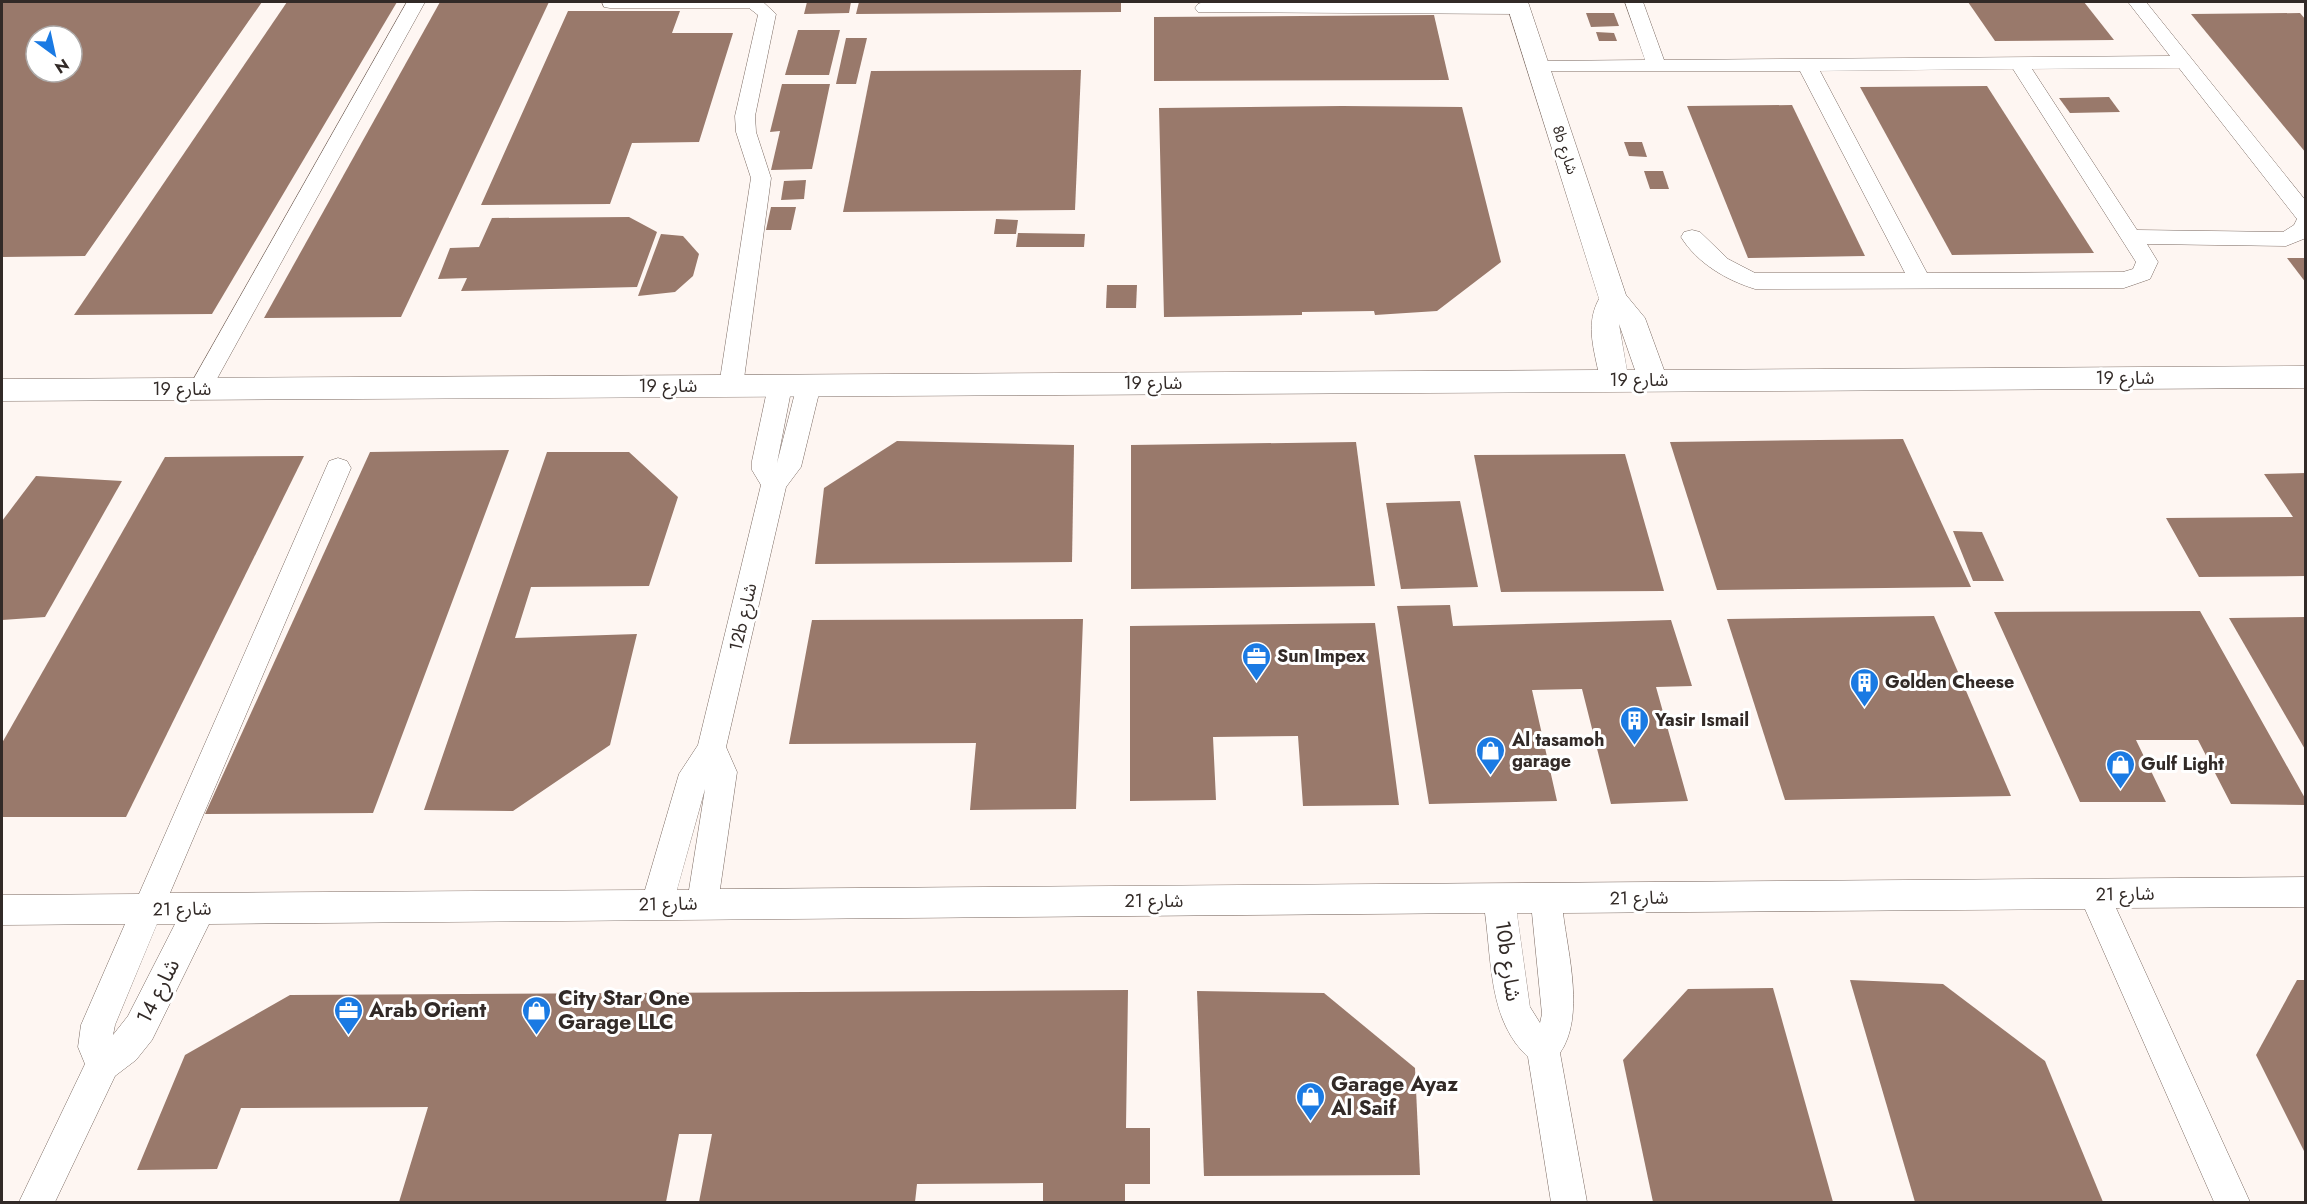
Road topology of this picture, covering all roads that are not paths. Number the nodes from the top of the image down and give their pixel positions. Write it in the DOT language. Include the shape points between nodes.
graph roads {
  1 [pos="416,2"];
  2 [pos="1634,2"];
  3 [pos="2137,2"];
  4 [pos="610,3"];
  5 [pos="1518,4"];
  6 [pos="1204,8"];
  7 [pos="2183,62"];
  8 [pos="2019,63"];
  9 [pos="1807,65"];
  10 [pos="1656,66"];
  11 [pos="1539,67"];
  12 [pos="2306,216"];
  13 [pos="2306,221"];
  14 [pos="1692,237"];
  15 [pos="2131,237"];
  16 [pos="1920,280"];
  17 [pos="1613,299"];
  18 [pos="2306,377"];
  19 [pos="1615,380"];
  20 [pos="1653,380"];
  21 [pos="795,385"];
  22 [pos="731,386"];
  23 [pos="200,389"];
  24 [pos="2,390"];
  25 [pos="338,468"];
  26 [pos="711,750"];
  27 [pos="2306,892"];
  28 [pos="2094,894"];
  29 [pos="1499,899"];
  30 [pos="1546,899"];
  31 [pos="657,904"];
  32 [pos="702,904"];
  33 [pos="149,909"];
  34 [pos="200,909"];
  35 [pos="2,910"];
  36 [pos="1543,1049"];
  37 [pos="103,1064"];
  38 [pos="38,1203"];
  39 [pos="1569,1203"];
  40 [pos="2232,1203"];
  1 -- 23 [label="lane"];
  2 -- 10 [label="lane"];
  3 -- 7 [label="lane"];
  4 -- 22 [label="lane" via="752,3 766,14 745,116 746,133 757,156 761,178"];
  5 -- 6 [label="lane"];
  5 -- 11 [label="street, 8b شارع"];
  7 -- 8 [label="lane"];
  7 -- 12 [label="lane"];
  8 -- 9 [label="lane"];
  8 -- 15 [label="lane"];
  9 -- 10 [label="lane"];
  9 -- 16 [label="lane"];
  10 -- 11 [label="lane"];
  11 -- 17 [label="street, 8b شارع"];
  13 -- 15 [label="lane" via="2298,234 2286,239"];
  14 -- 16 [label="lane" via="1726,270 1755,281"];
  15 -- 16 [label="lane" via="2147,262 2142,274 2134,278"];
  17 -- 19 [label="street" via="1604,326"];
  17 -- 20 [label="street, 8b شارع" via="1631,318"];
  18 -- 20 [label="street, شارع 19"];
  19 -- 20 [label="street, شارع 19"];
  19 -- 21 [label="street, شارع 19"];
  21 -- 22 [label="street, شارع 19"];
  21 -- 26 [label="lane, 12b شارع" via="788,467 774,484"];
  22 -- 23 [label="street, شارع 19"];
  23 -- 24 [label="street, شارع 19"];
  25 -- 33 [label="lane, شارع 14"];
  26 -- 31 [label="lane, 12b شارع" via="694,774"];
  26 -- 32 [label="lane" via="722,772"];
  27 -- 28 [label="lane, شارع 21"];
  28 -- 30 [label="lane, شارع 21"];
  28 -- 40 [label="lane"];
  29 -- 30 [label="lane, شارع 21"];
  29 -- 32 [label="lane, شارع 21"];
  29 -- 36 [label="lane, 10b شارع" via="1514,1010 1525,1032"];
  30 -- 36 [label="lane" via="1558,1014 1554,1033"];
  31 -- 32 [label="lane, شارع 21"];
  31 -- 34 [label="lane, شارع 21"];
  33 -- 34 [label="lane, شارع 21"];
  33 -- 35 [label="lane, شارع 21"];
  33 -- 37 [label="lane, شارع 14" via="98,1025 95,1047"];
  34 -- 37 [label="lane, شارع 14" via="140,1028 124,1048"];
  36 -- 39 [label="lane"];
  37 -- 38 [label="lane, شارع 14"];
}
